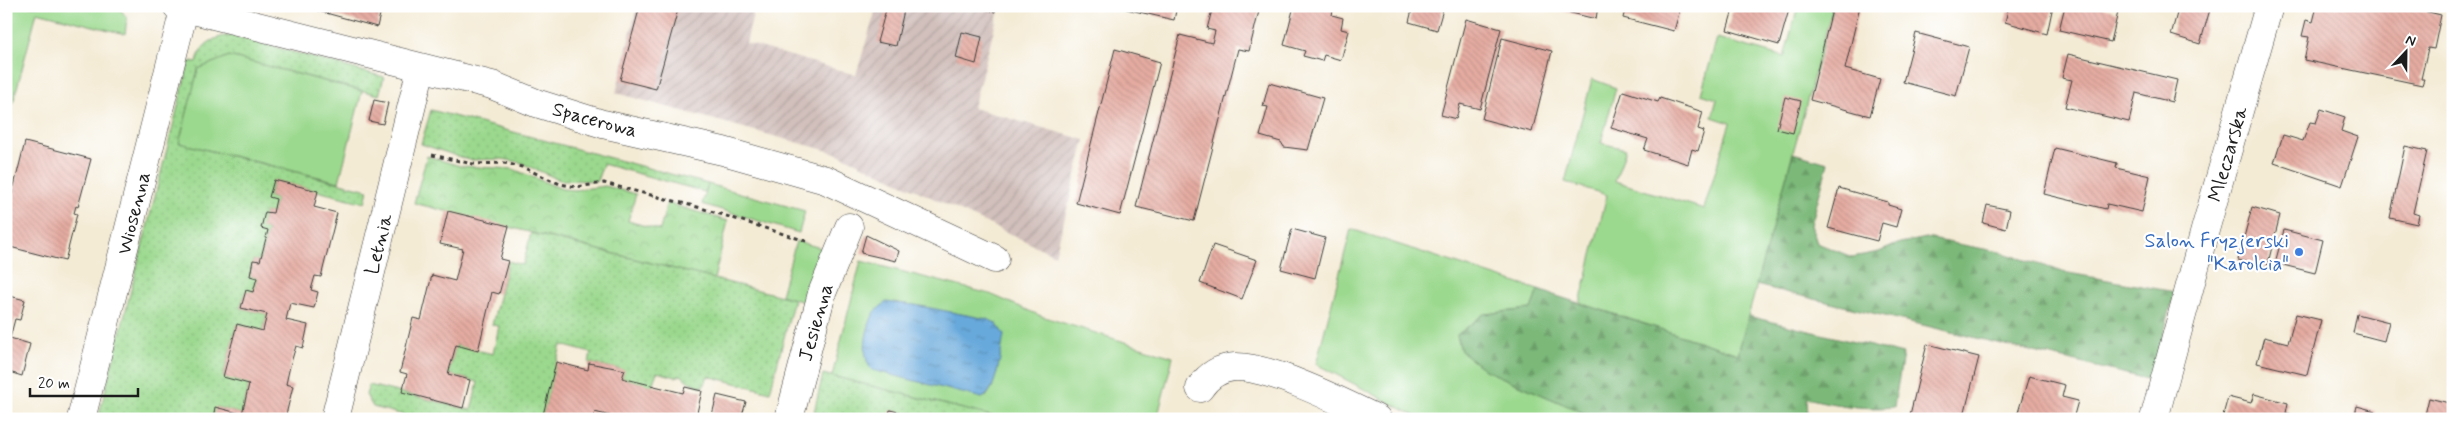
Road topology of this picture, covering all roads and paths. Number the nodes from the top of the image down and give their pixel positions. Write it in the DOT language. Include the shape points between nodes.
graph roads {
  1 [pos="2269,6"];
  2 [pos="182,7"];
  3 [pos="421,68"];
  4 [pos="428,154"];
  5 [pos="844,239"];
  6 [pos="995,259"];
  7 [pos="1200,388"];
  8 [pos="81,419"];
  9 [pos="335,419"];
  10 [pos="789,419"];
  11 [pos="1377,419"];
  12 [pos="2154,419"];
  1 -- 12 [label="street, Mleczarska"];
  2 -- 3 [label="street, Spacerowa"];
  2 -- 8 [label="street, Wiosenna"];
  3 -- 6 [label="street, Spacerowa" via="492,85 603,124 778,165 826,180"];
  3 -- 9 [label="street, Letnia"];
  4 -- 5 [label="path" via="473,164 504,163 522,167 560,184 576,187 604,183"];
  5 -- 10 [label="street, Jesienna" via="822,293"];
  7 -- 11 [label="street" via="1207,378 1221,371 1234,367 1249,368 1332,397"];
}
